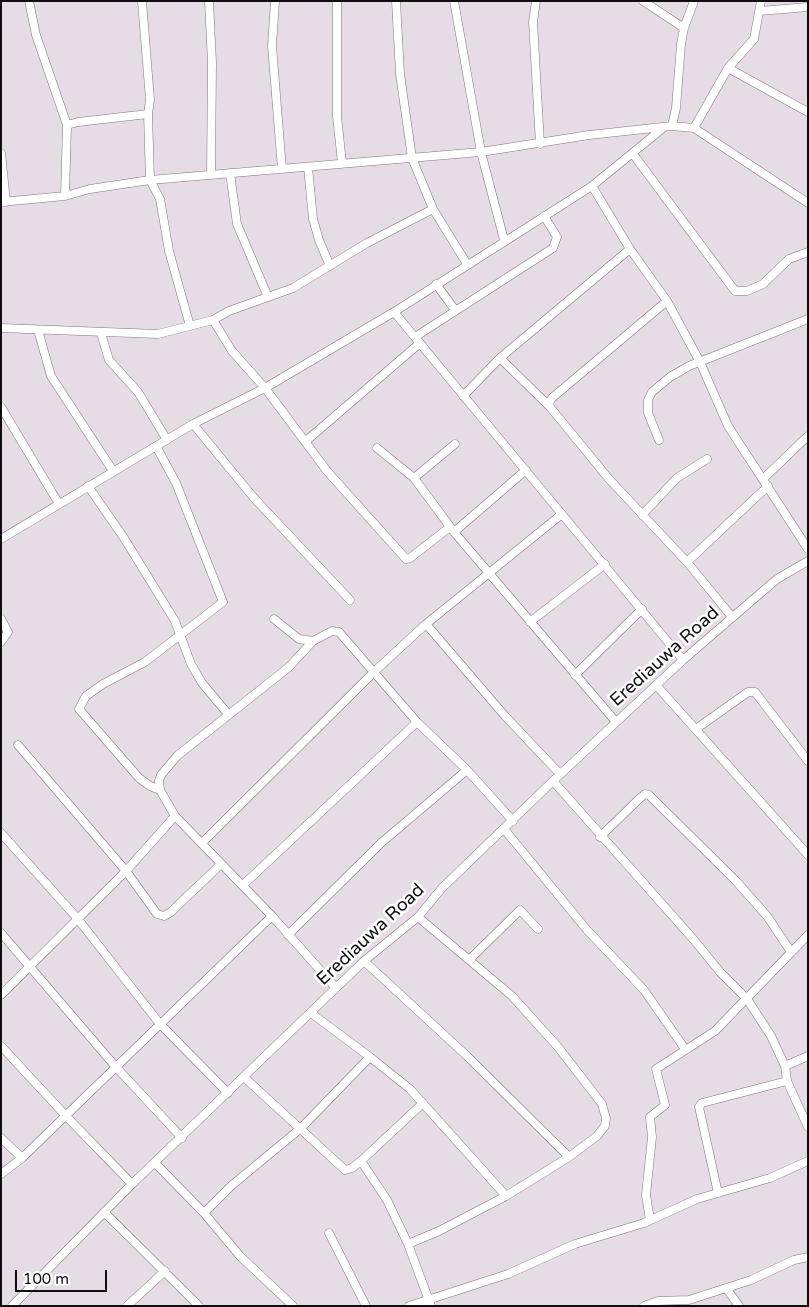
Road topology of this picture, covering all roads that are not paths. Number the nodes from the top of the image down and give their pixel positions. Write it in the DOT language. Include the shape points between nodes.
graph roads {
  1 [pos="29,1"];
  2 [pos="142,1"];
  3 [pos="209,1"];
  4 [pos="275,1"];
  5 [pos="337,1"];
  6 [pos="396,1"];
  7 [pos="454,1"];
  8 [pos="536,1"];
  9 [pos="643,1"];
  10 [pos="694,1"];
  11 [pos="761,1"];
  12 [pos="808,7"];
  13 [pos="760,11"];
  14 [pos="684,28"];
  15 [pos="728,68"];
  16 [pos="808,112"];
  17 [pos="148,114"];
  18 [pos="67,125"];
  19 [pos="672,126"];
  20 [pos="664,127"];
  21 [pos="694,128"];
  22 [pos="540,144"];
  23 [pos="481,152"];
  24 [pos="1,153"];
  25 [pos="633,154"];
  26 [pos="412,158"];
  27 [pos="342,163"];
  28 [pos="308,167"];
  29 [pos="282,169"];
  30 [pos="230,173"];
  31 [pos="211,174"];
  32 [pos="150,180"];
  33 [pos="592,186"];
  34 [pos="65,196"];
  35 [pos="4,202"];
  36 [pos="808,203"];
  37 [pos="433,209"];
  38 [pos="544,216"];
  39 [pos="504,240"];
  40 [pos="630,249"];
  41 [pos="808,252"];
  42 [pos="467,264"];
  43 [pos="330,266"];
  44 [pos="436,284"];
  45 [pos="268,297"];
  46 [pos="667,301"];
  47 [pos="455,310"];
  48 [pos="394,312"];
  49 [pos="808,319"];
  50 [pos="213,320"];
  51 [pos="190,326"];
  52 [pos="1,328"];
  53 [pos="38,330"];
  54 [pos="101,333"];
  55 [pos="418,340"];
  56 [pos="500,358"];
  57 [pos="700,362"];
  58 [pos="265,388"];
  59 [pos="464,396"];
  60 [pos="1,406"];
  61 [pos="550,407"];
  62 [pos="193,424"];
  63 [pos="808,436"];
  64 [pos="167,440"];
  65 [pos="659,440"];
  66 [pos="306,441"];
  67 [pos="455,444"];
  68 [pos="156,446"];
  69 [pos="377,448"];
  70 [pos="707,459"];
  71 [pos="526,470"];
  72 [pos="113,471"];
  73 [pos="414,478"];
  74 [pos="766,482"];
  75 [pos="88,486"];
  76 [pos="59,504"];
  77 [pos="562,514"];
  78 [pos="642,515"];
  79 [pos="452,530"];
  80 [pos="1,539"];
  81 [pos="808,549"];
  82 [pos="808,561"];
  83 [pos="687,562"];
  84 [pos="605,564"];
  85 [pos="488,574"];
  86 [pos="350,600"];
  87 [pos="642,609"];
  88 [pos="732,617"];
  89 [pos="1,619"];
  90 [pos="274,619"];
  91 [pos="530,622"];
  92 [pos="426,624"];
  93 [pos="181,636"];
  94 [pos="1,642"];
  95 [pos="312,642"];
  96 [pos="683,660"];
  97 [pos="375,671"];
  98 [pos="575,674"];
  99 [pos="656,685"];
  100 [pos="228,714"];
  101 [pos="417,722"];
  102 [pos="616,722"];
  103 [pos="696,729"];
  104 [pos="18,745"];
  105 [pos="808,761"];
  106 [pos="467,770"];
  107 [pos="560,774"];
  108 [pos="553,781"];
  109 [pos="160,790"];
  110 [pos="175,816"];
  111 [pos="513,821"];
  112 [pos="504,829"];
  113 [pos="1,833"];
  114 [pos="600,836"];
  115 [pos="202,843"];
  116 [pos="808,855"];
  117 [pos="221,864"];
  118 [pos="126,870"];
  119 [pos="243,885"];
  120 [pos="272,916"];
  121 [pos="418,917"];
  122 [pos="77,918"];
  123 [pos="538,929"];
  124 [pos="1,933"];
  125 [pos="288,935"];
  126 [pos="808,935"];
  127 [pos="791,952"];
  128 [pos="469,960"];
  129 [pos="364,961"];
  130 [pos="30,965"];
  131 [pos="336,988"];
  132 [pos="1,995"];
  133 [pos="747,999"];
  134 [pos="311,1013"];
  135 [pos="160,1024"];
  136 [pos="1,1046"];
  137 [pos="685,1048"];
  138 [pos="370,1056"];
  139 [pos="808,1056"];
  140 [pos="115,1066"];
  141 [pos="785,1066"];
  142 [pos="244,1078"];
  143 [pos="787,1081"];
  144 [pos="228,1094"];
  145 [pos="424,1103"];
  146 [pos="66,1116"];
  147 [pos="808,1127"];
  148 [pos="301,1128"];
  149 [pos="1,1138"];
  150 [pos="182,1138"];
  151 [pos="569,1157"];
  152 [pos="22,1158"];
  153 [pos="361,1161"];
  154 [pos="808,1161"];
  155 [pos="154,1163"];
  156 [pos="1,1174"];
  157 [pos="132,1184"];
  158 [pos="718,1193"];
  159 [pos="506,1196"];
  160 [pos="104,1212"];
  161 [pos="204,1213"];
  162 [pos="650,1220"];
  163 [pos="329,1233"];
  164 [pos="408,1244"];
  165 [pos="808,1258"];
  166 [pos="166,1270"];
  167 [pos="726,1288"];
  168 [pos="429,1302"];
  169 [pos="686,1303"];
  170 [pos="12,1306"];
  171 [pos="127,1306"];
  172 [pos="199,1306"];
  173 [pos="293,1306"];
  174 [pos="366,1306"];
  175 [pos="409,1306"];
  176 [pos="644,1306"];
  177 [pos="739,1306"];
  1 -- 18 [label="street" via="36,35"];
  2 -- 17 [label="street" via="150,100"];
  3 -- 31 [label="street"];
  4 -- 29 [label="street" via="272,46"];
  5 -- 27 [label="street" via="337,116"];
  6 -- 26 [label="street" via="400,74"];
  7 -- 23 [label="street"];
  8 -- 22 [label="street" via="533,22"];
  9 -- 14 [label="street"];
  10 -- 14 [label="street"];
  11 -- 13 [label="street"];
  12 -- 13 [label="street"];
  13 -- 15 [label="street" via="754,39"];
  14 -- 19 [label="street"];
  15 -- 16 [label="street"];
  15 -- 21 [label="street"];
  17 -- 18 [label="street"];
  17 -- 32 [label="street"];
  18 -- 34 [label="street"];
  19 -- 20 [label="street"];
  19 -- 21 [label="street"];
  20 -- 22 [label="street"];
  20 -- 25 [label="street"];
  21 -- 36 [label="street"];
  22 -- 23 [label="street"];
  23 -- 26 [label="street"];
  23 -- 39 [label="street"];
  24 -- 35 [label="street"];
  25 -- 33 [label="street"];
  25 -- 41 [label="street" via="735,291 747,291 763,284 789,259"];
  26 -- 27 [label="street"];
  26 -- 37 [label="street"];
  27 -- 28 [label="street"];
  28 -- 29 [label="street"];
  28 -- 43 [label="street" via="313,219"];
  29 -- 30 [label="street"];
  30 -- 31 [label="street"];
  30 -- 45 [label="street" via="237,224"];
  31 -- 32 [label="street"];
  32 -- 34 [label="street"];
  32 -- 51 [label="street" via="160,199 169,251"];
  33 -- 38 [label="street"];
  33 -- 40 [label="street"];
  34 -- 35 [label="street"];
  37 -- 42 [label="street"];
  37 -- 43 [label="street" via="366,243"];
  38 -- 39 [label="street"];
  38 -- 47 [label="street" via="557,237 553,248"];
  39 -- 42 [label="street"];
  40 -- 46 [label="street"];
  40 -- 56 [label="street"];
  42 -- 44 [label="street"];
  43 -- 45 [label="street" via="293,288"];
  44 -- 47 [label="street"];
  44 -- 48 [label="street"];
  45 -- 50 [label="street"];
  46 -- 57 [label="street"];
  46 -- 61 [label="street" via="552,398"];
  47 -- 55 [label="street"];
  48 -- 55 [label="street"];
  48 -- 58 [label="street"];
  49 -- 57 [label="street"];
  50 -- 51 [label="street"];
  50 -- 58 [label="street" via="232,351"];
  51 -- 54 [label="street" via="158,334"];
  52 -- 53 [label="street"];
  53 -- 54 [label="street"];
  53 -- 72 [label="street" via="51,376"];
  54 -- 64 [label="street" via="109,360 138,392"];
  55 -- 59 [label="street"];
  55 -- 66 [label="street"];
  56 -- 59 [label="street"];
  56 -- 61 [label="street"];
  57 -- 65 [label="street" via="670,377 652,392 648,413"];
  57 -- 74 [label="street" via="728,426"];
  58 -- 62 [label="street"];
  58 -- 66 [label="street"];
  59 -- 71 [label="street"];
  60 -- 76 [label="street"];
  61 -- 78 [label="street"];
  62 -- 64 [label="street"];
  62 -- 86 [label="street" via="254,498"];
  63 -- 74 [label="street"];
  64 -- 68 [label="street"];
  66 -- 79 [label="street" via="327,471 406,559"];
  67 -- 73 [label="street"];
  68 -- 72 [label="street"];
  68 -- 93 [label="street" via="176,483 223,599 218,609"];
  69 -- 73 [label="street"];
  70 -- 78 [label="street" via="677,478"];
  71 -- 77 [label="street"];
  71 -- 79 [label="street"];
  72 -- 75 [label="street"];
  73 -- 79 [label="street"];
  74 -- 81 [label="street"];
  74 -- 83 [label="street"];
  75 -- 76 [label="street"];
  75 -- 93 [label="street" via="124,538"];
  76 -- 80 [label="street"];
  77 -- 84 [label="street"];
  77 -- 85 [label="street"];
  78 -- 83 [label="street"];
  79 -- 85 [label="street"];
  82 -- 88 [label="street, Erediauwa Road" via="777,579"];
  83 -- 88 [label="street"];
  84 -- 87 [label="street"];
  84 -- 91 [label="street"];
  85 -- 91 [label="street"];
  85 -- 92 [label="street"];
  87 -- 96 [label="street"];
  87 -- 98 [label="street"];
  88 -- 96 [label="street, Erediauwa Road"];
  89 -- 94 [label="street" via="8,632"];
  90 -- 95 [label="street" via="299,639"];
  91 -- 98 [label="street"];
  92 -- 97 [label="street"];
  92 -- 107 [label="street"];
  93 -- 100 [label="street" via="202,683"];
  93 -- 109 [label="street" via="145,662 86,696 79,709 139,778"];
  95 -- 97 [label="street" via="332,631 339,632"];
  95 -- 100 [label="street" via="289,667"];
  96 -- 99 [label="street, Erediauwa Road"];
  97 -- 101 [label="street"];
  97 -- 115 [label="street"];
  98 -- 102 [label="street"];
  99 -- 102 [label="street, Erediauwa Road"];
  99 -- 103 [label="street"];
  100 -- 109 [label="street" via="176,756 161,775"];
  101 -- 106 [label="street"];
  101 -- 119 [label="street"];
  102 -- 107 [label="street, Erediauwa Road"];
  103 -- 105 [label="street" via="748,692 755,692"];
  103 -- 116 [label="street"];
  104 -- 118 [label="street"];
  106 -- 111 [label="street"];
  106 -- 125 [label="street" via="381,843"];
  107 -- 108 [label="street, Erediauwa Road"];
  108 -- 111 [label="street, Erediauwa Road"];
  108 -- 114 [label="street"];
  109 -- 110 [label="street"];
  110 -- 115 [label="street"];
  110 -- 118 [label="street"];
  111 -- 112 [label="street, Erediauwa Road"];
  112 -- 121 [label="street, Erediauwa Road" via="442,888"];
  112 -- 137 [label="street" via="587,930 644,990"];
  113 -- 122 [label="street"];
  114 -- 127 [label="street" via="639,799 649,795 689,831 736,881 767,916"];
  114 -- 133 [label="street"];
  115 -- 117 [label="street"];
  117 -- 118 [label="street" via="164,916 157,914"];
  117 -- 119 [label="street"];
  118 -- 122 [label="street"];
  119 -- 120 [label="street"];
  120 -- 125 [label="street"];
  120 -- 135 [label="street"];
  121 -- 128 [label="street"];
  121 -- 129 [label="street, Erediauwa Road"];
  122 -- 130 [label="street"];
  122 -- 135 [label="street"];
  123 -- 128 [label="street" via="520,910"];
  124 -- 130 [label="street"];
  125 -- 131 [label="street"];
  126 -- 127 [label="street"];
  127 -- 133 [label="street"];
  128 -- 151 [label="street" via="512,996 558,1047 602,1104 605,1126"];
  129 -- 131 [label="street, Erediauwa Road"];
  129 -- 151 [label="street" via="467,1056"];
  130 -- 132 [label="street"];
  130 -- 140 [label="street"];
  131 -- 134 [label="street, Erediauwa Road"];
  133 -- 137 [label="street" via="715,1031"];
  133 -- 141 [label="street" via="771,1036"];
  134 -- 138 [label="street"];
  134 -- 142 [label="street, Erediauwa Road"];
  135 -- 140 [label="street"];
  135 -- 144 [label="street"];
  136 -- 146 [label="street"];
  137 -- 162 [label="street" via="656,1069 665,1106 650,1117 652,1137 646,1195"];
  138 -- 145 [label="street"];
  138 -- 148 [label="street"];
  139 -- 141 [label="street"];
  140 -- 146 [label="street"];
  140 -- 150 [label="street"];
  141 -- 143 [label="street"];
  142 -- 144 [label="street, Erediauwa Road"];
  142 -- 148 [label="street"];
  143 -- 147 [label="street"];
  143 -- 158 [label="street" via="702,1103 699,1107"];
  144 -- 150 [label="street, Erediauwa Road"];
  145 -- 153 [label="street"];
  145 -- 159 [label="street"];
  146 -- 152 [label="street"];
  146 -- 157 [label="street"];
  148 -- 153 [label="street" via="345,1170"];
  148 -- 161 [label="street" via="231,1186"];
  149 -- 152 [label="street"];
  150 -- 155 [label="street, Erediauwa Road"];
  151 -- 159 [label="street"];
  152 -- 156 [label="street"];
  153 -- 164 [label="street" via="387,1200"];
  154 -- 158 [label="street" via="770,1178"];
  155 -- 157 [label="street, Erediauwa Road"];
  155 -- 161 [label="street"];
  157 -- 160 [label="street, Erediauwa Road"];
  158 -- 162 [label="street"];
  159 -- 164 [label="street"];
  160 -- 166 [label="street"];
  160 -- 170 [label="street, Erediauwa Road"];
  161 -- 173 [label="street" via="240,1256"];
  162 -- 168 [label="street" via="575,1244 508,1274"];
  163 -- 174 [label="street"];
  164 -- 168 [label="street"];
  165 -- 167 [label="street" via="794,1260"];
  166 -- 171 [label="street"];
  166 -- 172 [label="street"];
  167 -- 169 [label="street"];
  167 -- 177 [label="street"];
  168 -- 175 [label="street"];
  169 -- 176 [label="street" via="658,1302"];
}
